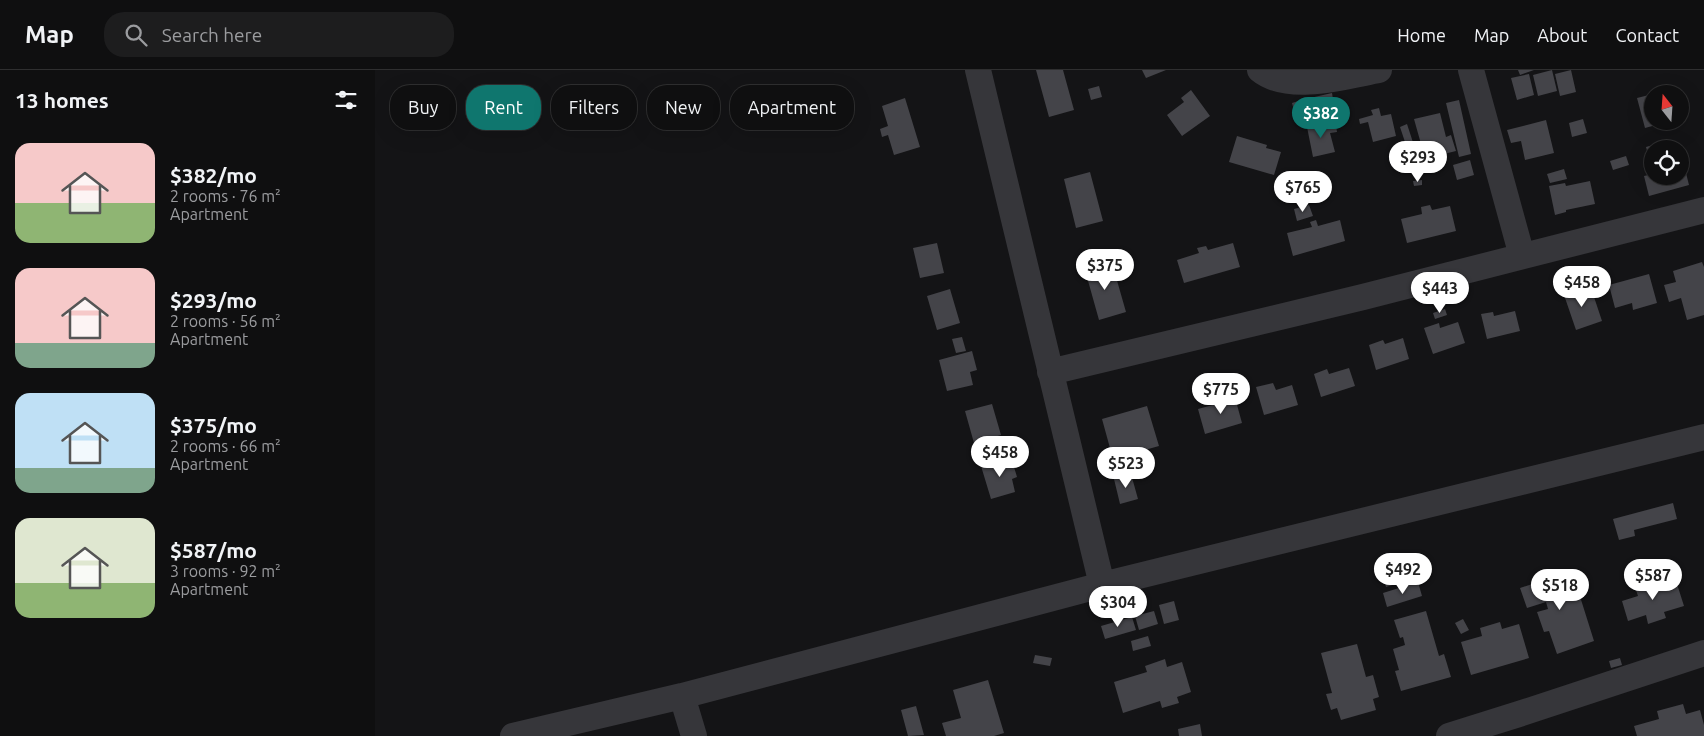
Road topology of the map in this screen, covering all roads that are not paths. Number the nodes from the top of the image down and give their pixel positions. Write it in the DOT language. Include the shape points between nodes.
graph roads {
  1 [pos="978,70"];
  2 [pos="1260,70"];
  3 [pos="1379,70"];
  4 [pos="1471,70"];
  5 [pos="1704,210"];
  6 [pos="1522,256"];
  7 [pos="1050,372"];
  8 [pos="1703,441"];
  9 [pos="1102,585"];
  10 [pos="1704,653"];
  11 [pos="682,696"];
  12 [pos="513,736"];
  13 [pos="695,736"];
  14 [pos="1449,736"];
  1 -- 7 [label="street"];
  2 -- 3 [label="street" via="1285,82 1320,81"];
  4 -- 6 [label="street"];
  5 -- 6 [label="street"];
  6 -- 7 [label="street"];
  7 -- 9 [label="street"];
  8 -- 9 [label="street"];
  9 -- 11 [label="street"];
  10 -- 14 [label="street"];
  11 -- 12 [label="street"];
  11 -- 13 [label="street"];
}
